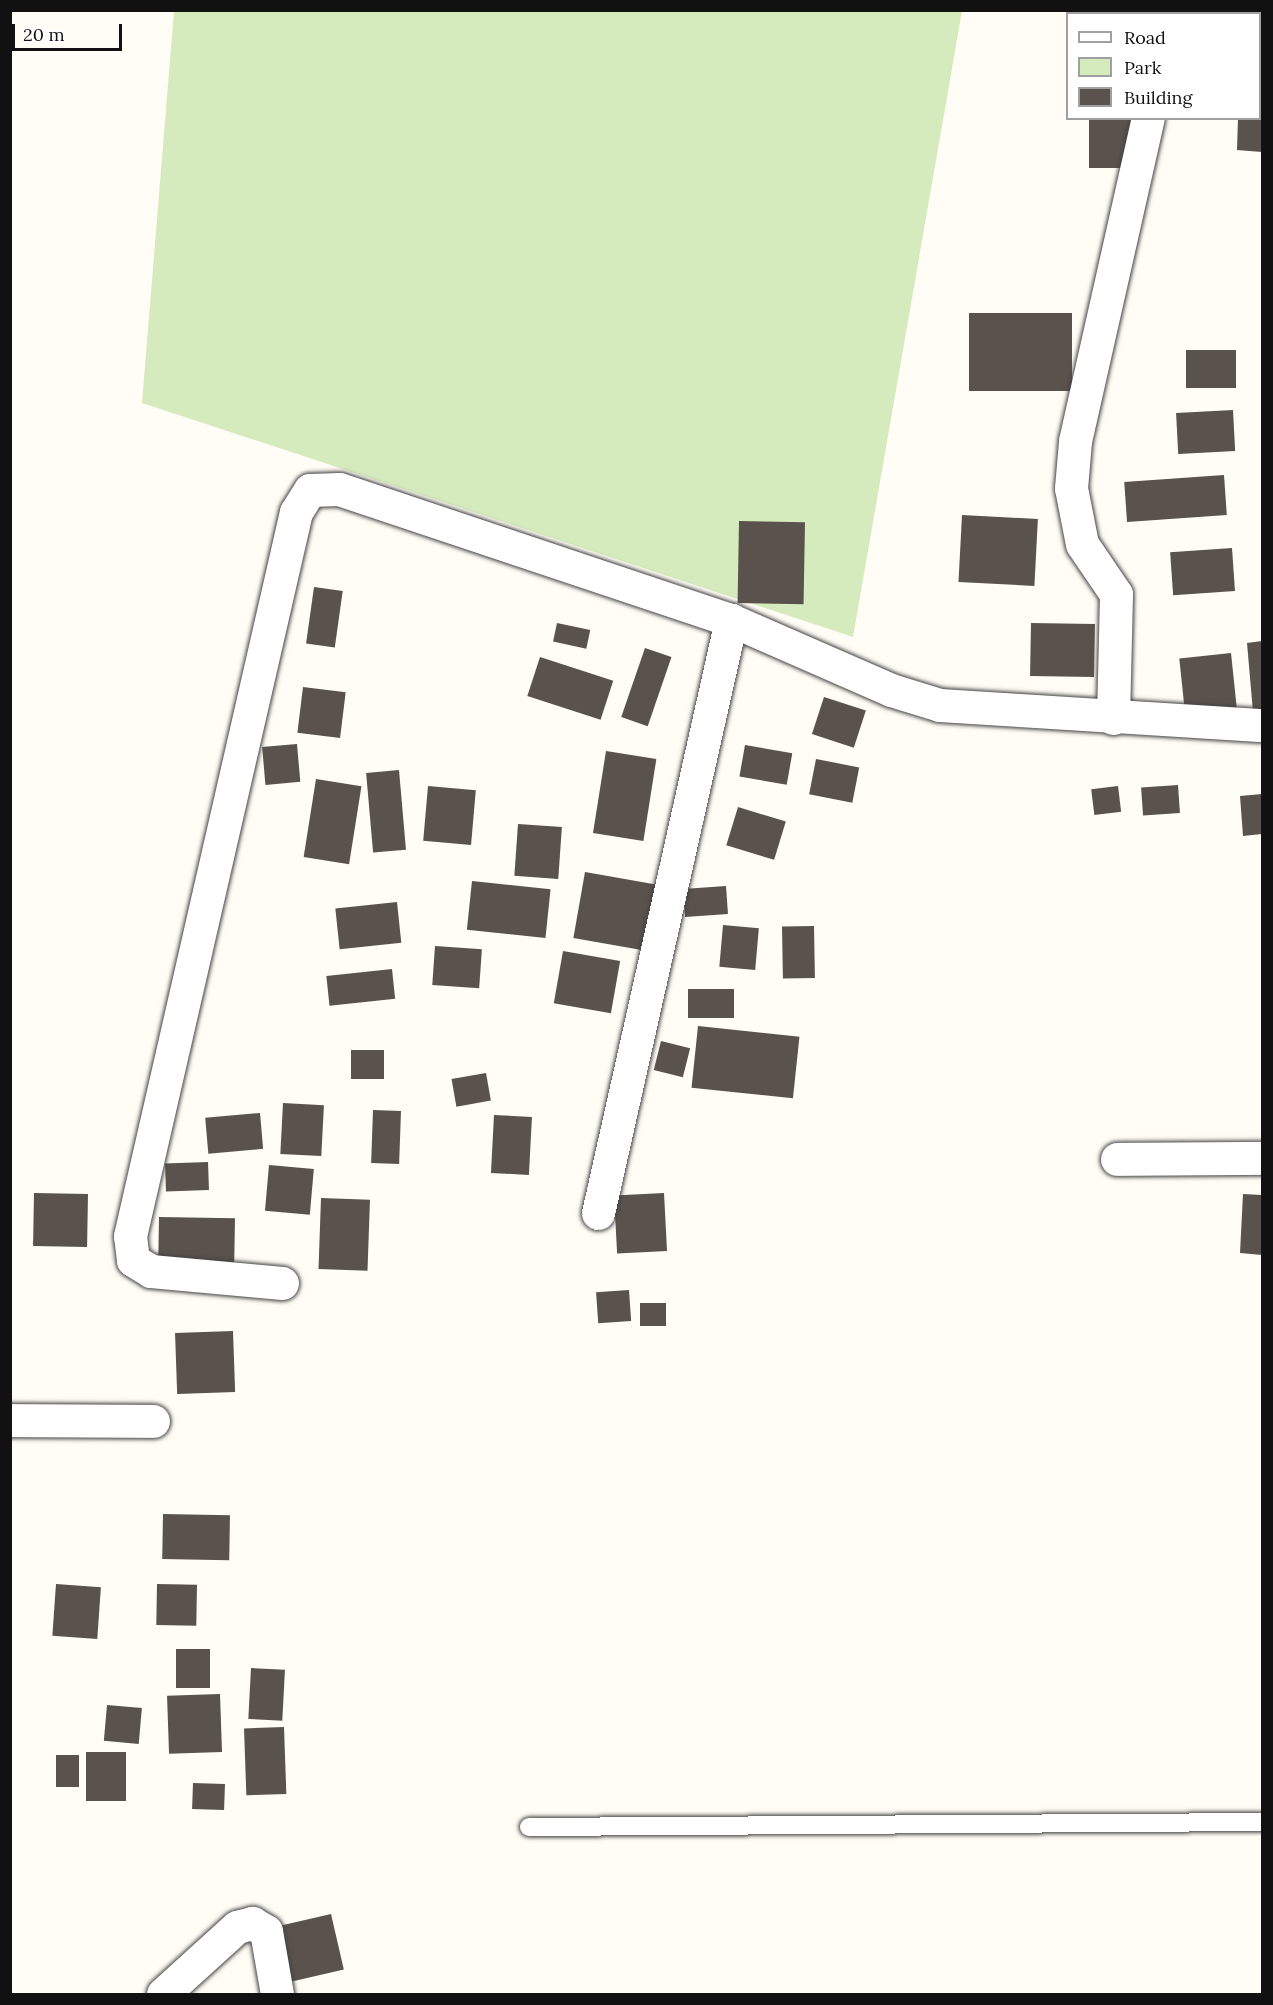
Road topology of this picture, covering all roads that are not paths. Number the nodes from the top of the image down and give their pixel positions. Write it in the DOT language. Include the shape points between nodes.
graph roads {
  1 [pos="1148,120"];
  2 [pos="730,621"];
  3 [pos="1113,718"];
  4 [pos="1263,725"];
  5 [pos="1263,1158"];
  6 [pos="1117,1159"];
  7 [pos="598,1213"];
  8 [pos="282,1283"];
  9 [pos="10,1420"];
  10 [pos="153,1421"];
  11 [pos="1263,1822"];
  12 [pos="529,1827"];
  13 [pos="163,1995"];
  14 [pos="277,1995"];
  1 -- 3 [label="street" via="1075,441 1071,488 1082,544 1116,594"];
  2 -- 3 [label="street" via="891,690 940,705"];
  2 -- 7 [label="street"];
  2 -- 8 [label="street" via="339,489 310,490 301,500 130,1236 133,1260 151,1271"];
  3 -- 4 [label="street"];
  5 -- 6 [label="street"];
  9 -- 10 [label="street"];
  11 -- 12 [label="lane"];
  13 -- 14 [label="street" via="237,1927 252,1923 266,1931"];
}
